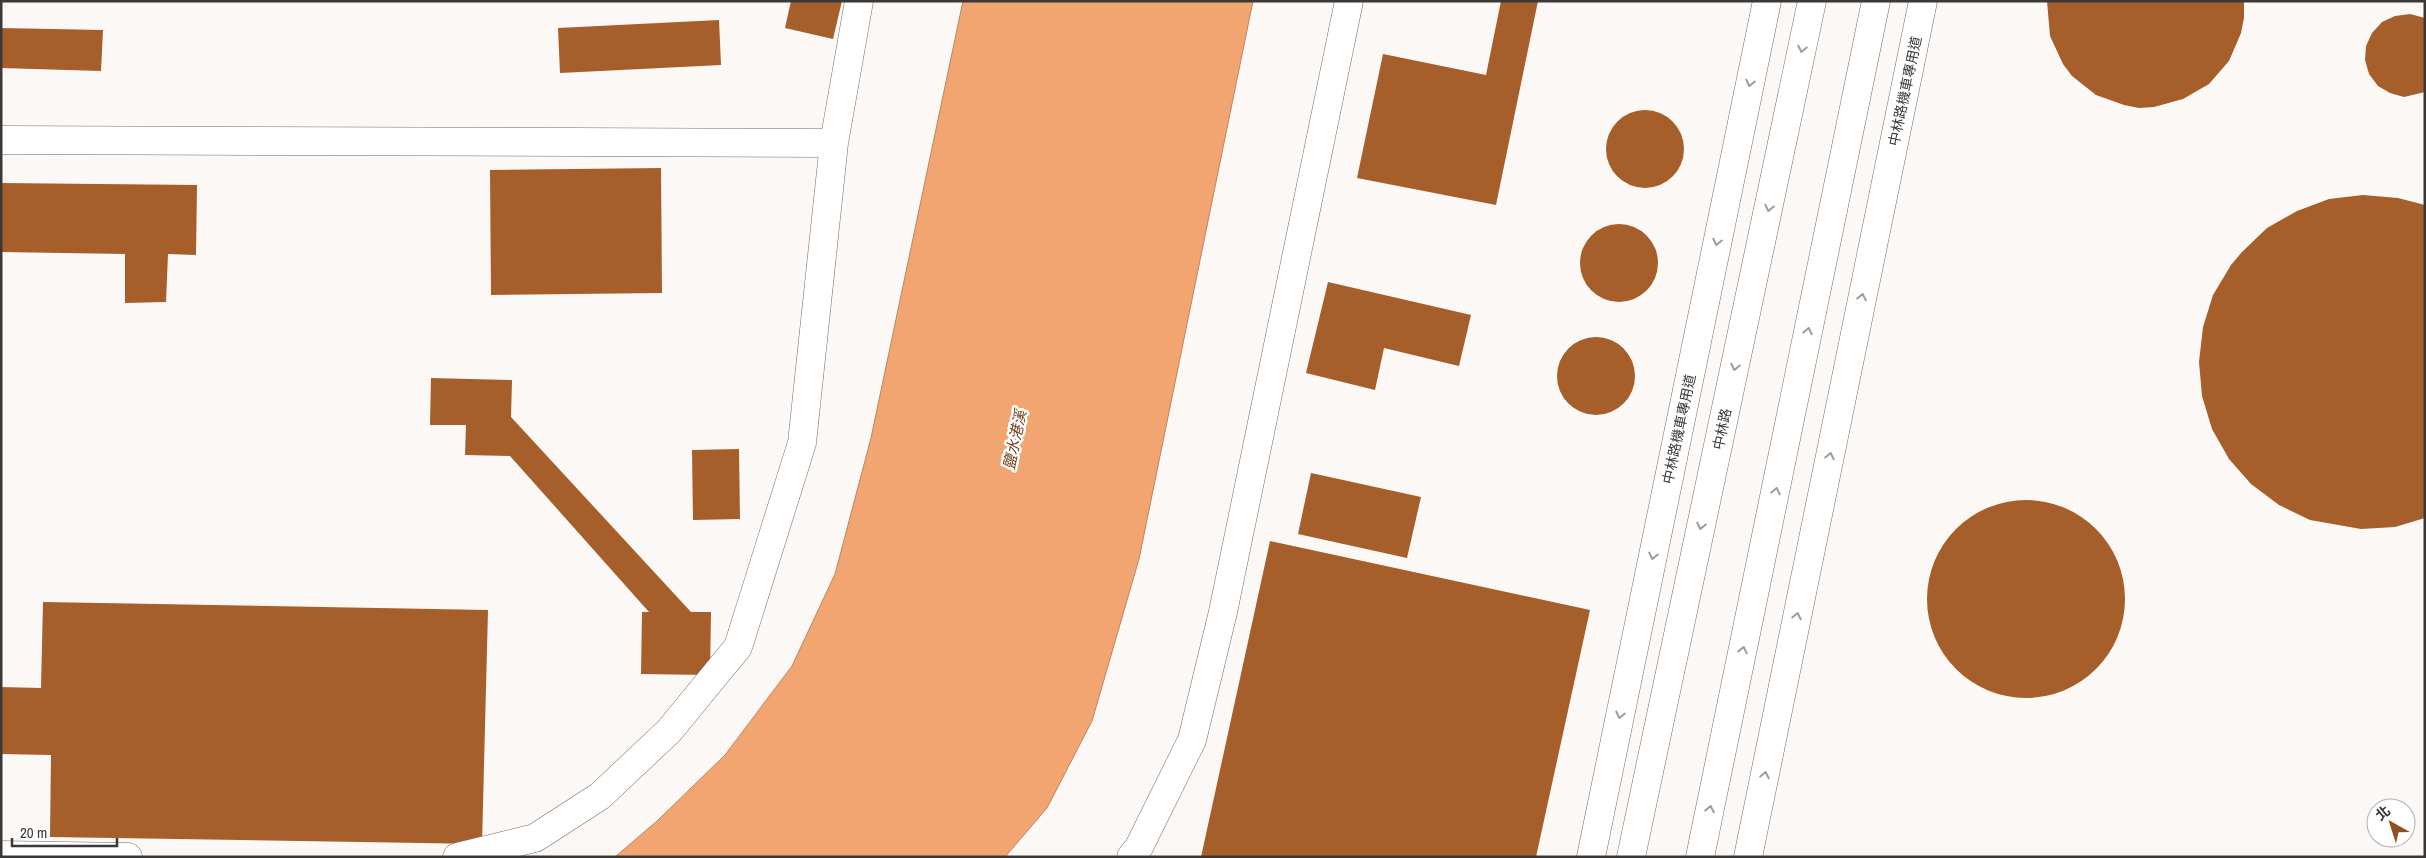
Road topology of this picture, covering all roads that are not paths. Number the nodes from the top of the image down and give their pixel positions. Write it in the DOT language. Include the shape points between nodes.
graph roads {
  1 [pos="859,1"];
  2 [pos="1349,1"];
  3 [pos="1767,1"];
  4 [pos="1812,1"];
  5 [pos="1876,1"];
  6 [pos="1923,1"];
  7 [pos="1,140"];
  8 [pos="834,143"];
  9 [pos="1,855"];
  10 [pos="128,857"];
  11 [pos="457,857"];
  12 [pos="1131,857"];
  13 [pos="1591,857"];
  14 [pos="1631,857"];
  15 [pos="1700,857"];
  16 [pos="1748,857"];
  1 -- 8 [label="street"];
  2 -- 12 [label="street" via="1223,612 1192,740"];
  3 -- 13 [label="street, 中林路機車專用道, one-way"];
  4 -- 14 [label="street, 中林路, one-way"];
  15 -- 5 [label="street, one-way"];
  16 -- 6 [label="street, 中林路機車專用道, one-way"];
  7 -- 8 [label="street"];
  8 -- 11 [label="street" via="802,443 738,647 669,731 600,796 535,838"];
  9 -- 10 [label="street"];
}
